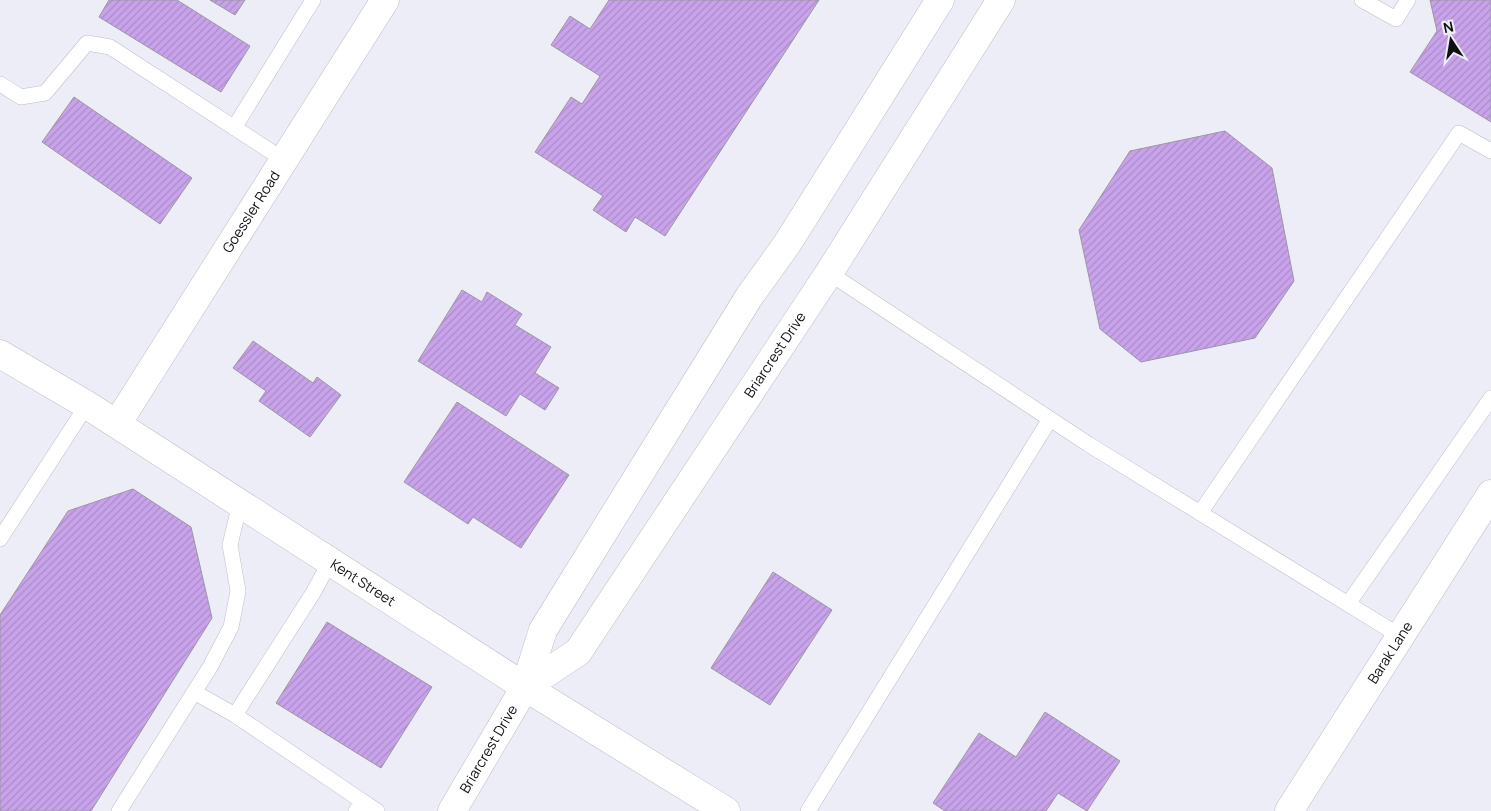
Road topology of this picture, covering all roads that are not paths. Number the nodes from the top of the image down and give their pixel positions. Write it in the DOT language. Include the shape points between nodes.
graph roads {
  1 [pos="313,0"];
  2 [pos="385,0"];
  3 [pos="940,0"];
  4 [pos="1001,0"];
  5 [pos="1362,0"];
  6 [pos="1408,0"];
  7 [pos="0,84"];
  8 [pos="234,128"];
  9 [pos="1491,152"];
  10 [pos="284,160"];
  11 [pos="830,273"];
  12 [pos="0,354"];
  13 [pos="1491,398"];
  14 [pos="87,405"];
  15 [pos="1050,419"];
  16 [pos="118,424"];
  17 [pos="1491,494"];
  18 [pos="240,503"];
  19 [pos="1200,513"];
  20 [pos="0,539"];
  21 [pos="330,562"];
  22 [pos="1348,604"];
  23 [pos="1400,636"];
  24 [pos="525,687"];
  25 [pos="194,692"];
  26 [pos="235,715"];
  27 [pos="359,806"];
  28 [pos="119,811"];
  29 [pos="377,811"];
  30 [pos="452,811"];
  31 [pos="726,811"];
  32 [pos="808,811"];
  33 [pos="1289,811"];
  1 -- 8 [label="lane"];
  2 -- 10 [label="main road, Goessler Road"];
  3 -- 24 [label="main road, Briarcrest Drive" via="787,244 749,297 543,630"];
  4 -- 11 [label="main road, Briarcrest Drive"];
  5 -- 6 [label="lane" via="1396,19"];
  7 -- 8 [label="lane" via="21,97 44,94 87,43 110,47"];
  8 -- 10 [label="lane"];
  9 -- 19 [label="lane" via="1460,133"];
  10 -- 16 [label="main road, Goessler Road"];
  11 -- 15 [label="lane"];
  11 -- 24 [label="main road, Briarcrest Drive" via="578,652"];
  12 -- 14 [label="main road, Kent Street"];
  13 -- 22 [label="lane"];
  14 -- 16 [label="main road, Kent Street"];
  14 -- 20 [label="lane"];
  15 -- 19 [label="lane"];
  15 -- 32 [label="lane"];
  16 -- 18 [label="main road, Kent Street"];
  17 -- 23 [label="main road, Barak Lane"];
  18 -- 21 [label="main road, Kent Street"];
  18 -- 25 [label="lane" via="230,545 238,591 231,627"];
  19 -- 22 [label="lane"];
  21 -- 24 [label="main road, Kent Street"];
  21 -- 26 [label="lane"];
  22 -- 23 [label="lane"];
  23 -- 33 [label="main road, Barak Lane"];
  24 -- 30 [label="main road, Briarcrest Drive"];
  24 -- 31 [label="main road, Kent Street"];
  25 -- 26 [label="lane"];
  25 -- 28 [label="lane"];
  26 -- 27 [label="lane"];
  27 -- 29 [label="lane"];
}
